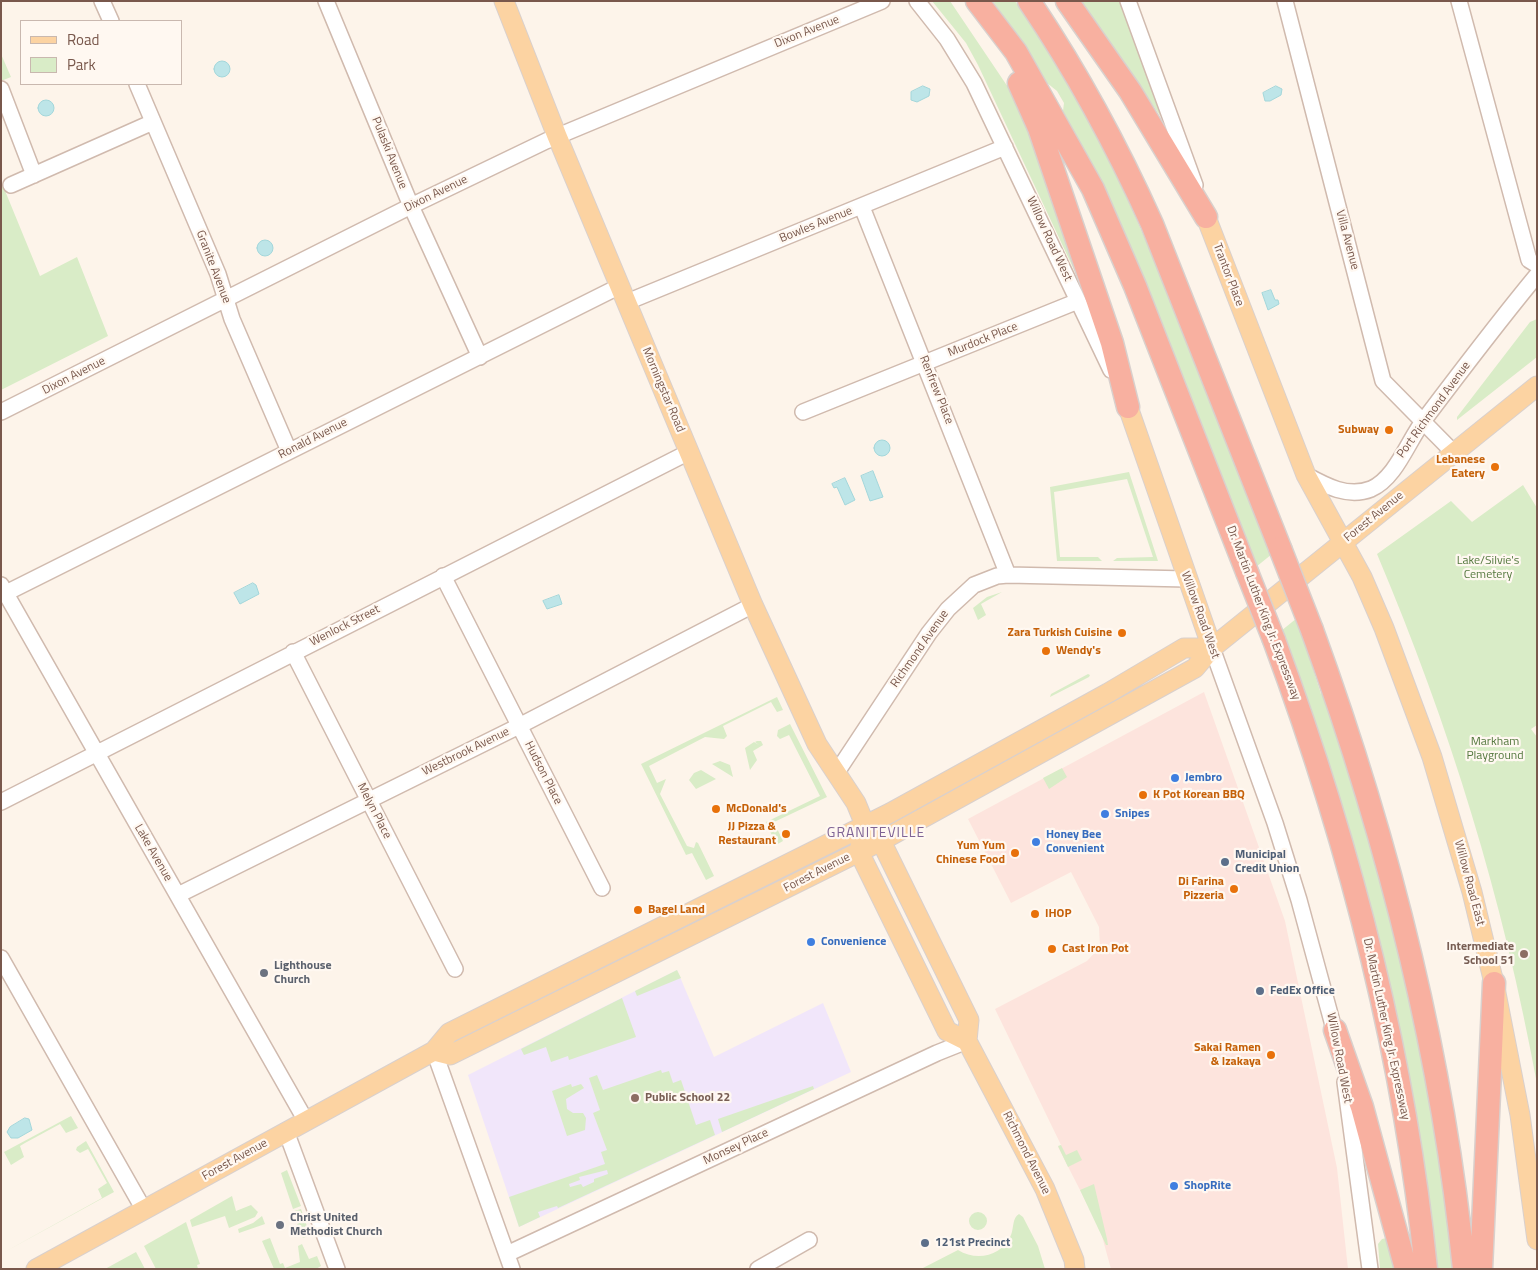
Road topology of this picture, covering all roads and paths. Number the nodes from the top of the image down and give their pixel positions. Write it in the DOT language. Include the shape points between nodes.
graph roads {
  1 [pos="102,1"];
  2 [pos="326,1"];
  3 [pos="504,1"];
  4 [pos="882,1"];
  5 [pos="917,1"];
  6 [pos="975,1"];
  7 [pos="1029,1"];
  8 [pos="1067,1"];
  9 [pos="1128,1"];
  10 [pos="1284,1"];
  11 [pos="1459,1"];
  12 [pos="111,20"];
  13 [pos="137,85"];
  14 [pos="1,89"];
  15 [pos="153,122"];
  16 [pos="557,136"];
  17 [pos="1005,147"];
  18 [pos="34,175"];
  19 [pos="11,185"];
  20 [pos="411,206"];
  21 [pos="862,207"];
  22 [pos="1206,218"];
  23 [pos="1537,265"];
  24 [pos="1537,274"];
  25 [pos="623,294"];
  26 [pos="226,298"];
  27 [pos="1078,302"];
  28 [pos="480,357"];
  29 [pos="926,363"];
  30 [pos="1537,386"];
  31 [pos="1128,407"];
  32 [pos="1,412"];
  33 [pos="803,412"];
  34 [pos="1423,422"];
  35 [pos="289,451"];
  36 [pos="689,452"];
  37 [pos="1454,453"];
  38 [pos="1306,475"];
  39 [pos="1342,543"];
  40 [pos="1008,574"];
  41 [pos="443,576"];
  42 [pos="1187,578"];
  43 [pos="3,589"];
  44 [pos="753,606"];
  45 [pos="1212,648"];
  46 [pos="293,652"];
  47 [pos="519,726"];
  48 [pos="96,752"];
  49 [pos="837,772"];
  50 [pos="369,801"];
  51 [pos="1,802"];
  52 [pos="865,825"];
  53 [pos="881,841"];
  54 [pos="859,852"];
  55 [pos="602,888"];
  56 [pos="178,895"];
  57 [pos="1,958"];
  58 [pos="454,969"];
  59 [pos="1494,983"];
  60 [pos="1336,1030"];
  61 [pos="967,1042"];
  62 [pos="434,1051"];
  63 [pos="306,1121"];
  64 [pos="286,1132"];
  65 [pos="144,1210"];
  66 [pos="1535,1211"];
  67 [pos="809,1240"];
  68 [pos="1537,1240"];
  69 [pos="507,1254"];
  70 [pos="36,1269"];
  71 [pos="337,1269"];
  72 [pos="512,1269"];
  73 [pos="758,1269"];
  74 [pos="1075,1269"];
  75 [pos="1370,1269"];
  76 [pos="1406,1269"];
  77 [pos="1426,1269"];
  78 [pos="1464,1269"];
  79 [pos="1481,1269"];
  1 -- 12 [label="street"];
  2 -- 20 [label="street, Pulaski Avenue"];
  3 -- 16 [label="main road, Morningstar Road"];
  4 -- 16 [label="street, Dixon Avenue"];
  5 -- 17 [label="street, Willow Road West" via="961,61"];
  6 -- 31 [label="highway" via="1031,107 1112,343"];
  6 -- 77 [label="highway, Dr. Martin Luther King Jr. Expressway, bridge" via="1016,52 1093,189 1135,286 1274,640 1326,788 1381,994 1410,1152"];
  7 -- 78 [label="highway, bridge" via="1081,82 1131,176 1152,224 1312,630 1364,781 1406,934 1434,1065"];
  8 -- 22 [label="highway" via="1130,91"];
  9 -- 22 [label="street, Trantor Place"];
  10 -- 34 [label="street, Villa Avenue" via="1383,381"];
  11 -- 23 [label="street" via="1529,260"];
  13 -- 15 [label="street, Granite Avenue"];
  14 -- 18 [label="street"];
  15 -- 18 [label="street"];
  15 -- 26 [label="street, Granite Avenue"];
  16 -- 20 [label="street, Dixon Avenue"];
  16 -- 25 [label="main road, Morningstar Road"];
  17 -- 21 [label="street, Bowles Avenue"];
  17 -- 27 [label="street, Willow Road West"];
  18 -- 19 [label="street"];
  20 -- 26 [label="street, Dixon Avenue"];
  20 -- 28 [label="street, Pulaski Avenue"];
  21 -- 25 [label="street, Bowles Avenue"];
  21 -- 29 [label="street, Renfrew Place"];
  22 -- 38 [label="main road, Trantor Place"];
  24 -- 34 [label="street, Port Richmond Avenue"];
  25 -- 28 [label="street, Ronald Avenue"];
  25 -- 36 [label="main road, Morningstar Road"];
  26 -- 32 [label="street, Dixon Avenue"];
  26 -- 35 [label="street, Granite Avenue"];
  27 -- 29 [label="street, Murdock Place"];
  27 -- 31 [label="street, Willow Road West"];
  28 -- 35 [label="street, Ronald Avenue"];
  29 -- 33 [label="street, Murdock Place"];
  29 -- 40 [label="street, Renfrew Place"];
  30 -- 37 [label="main road, Forest Avenue"];
  31 -- 42 [label="main road, Willow Road West"];
  34 -- 37 [label="street, Villa Avenue"];
  34 -- 38 [label="street, Port Richmond Avenue" via="1391,471 1370,489 1343,492"];
  35 -- 43 [label="street, Ronald Avenue"];
  36 -- 41 [label="street, Wenlock Street"];
  36 -- 44 [label="main road, Morningstar Road"];
  37 -- 39 [label="main road, Forest Avenue"];
  38 -- 39 [label="main road, Trantor Place"];
  39 -- 45 [label="main road, Forest Avenue"];
  39 -- 59 [label="main road, Willow Road East" via="1362,577 1384,628 1432,757 1472,892"];
  40 -- 42 [label="street, Richmond Avenue"];
  40 -- 49 [label="street, Richmond Avenue" via="974,585 948,608"];
  41 -- 46 [label="street, Wenlock Street"];
  41 -- 47 [label="street, Hudson Place"];
  42 -- 45 [label="main road, Willow Road West"];
  43 -- 48 [label="street, Lake Avenue"];
  44 -- 47 [label="street, Westbrook Avenue"];
  44 -- 49 [label="main road, Morningstar Road" via="818,744"];
  45 -- 52 [label="main road, Forest Avenue" via="1184,648 1069,715"];
  45 -- 53 [label="main road, Forest Avenue" via="1196,668"];
  45 -- 60 [label="street, Willow Road West" via="1275,823"];
  46 -- 48 [label="street, Wenlock Street"];
  46 -- 50 [label="street, Melyn Place"];
  47 -- 50 [label="street, Westbrook Avenue"];
  47 -- 55 [label="street, Hudson Place"];
  48 -- 51 [label="street, Wenlock Street"];
  48 -- 56 [label="street, Lake Avenue"];
  49 -- 52 [label="main road, Richmond Avenue"];
  50 -- 56 [label="street, Westbrook Avenue"];
  50 -- 58 [label="street, Melyn Place"];
  52 -- 53 [label="main road, Richmond Avenue"];
  52 -- 54 [label="main road"];
  52 -- 62 [label="main road, Forest Avenue" via="449,1034"];
  53 -- 54 [label="main road, Forest Avenue"];
  53 -- 61 [label="main road, Richmond Avenue" via="969,1020"];
  54 -- 61 [label="main road" via="947,1031"];
  54 -- 62 [label="main road, Forest Avenue" via="450,1055"];
  56 -- 63 [label="street, Lake Avenue"];
  57 -- 65 [label="street"];
  59 -- 66 [label="main road, Willow Road East"];
  59 -- 79 [label="highway"];
  60 -- 75 [label="street, Willow Road West" via="1350,1108"];
  60 -- 76 [label="highway" via="1362,1107"];
  61 -- 69 [label="street, Monsey Place" via="929,1056"];
  61 -- 74 [label="main road, Richmond Avenue" via="1045,1188"];
  62 -- 63 [label="main road, Forest Avenue"];
  62 -- 69 [label="street"];
  63 -- 64 [label="main road, Forest Avenue"];
  64 -- 65 [label="main road, Forest Avenue"];
  64 -- 71 [label="street"];
  65 -- 70 [label="main road, Forest Avenue"];
  66 -- 68 [label="main road, Willow Road East"];
  67 -- 73 [label="street"];
  69 -- 72 [label="street"];
}
